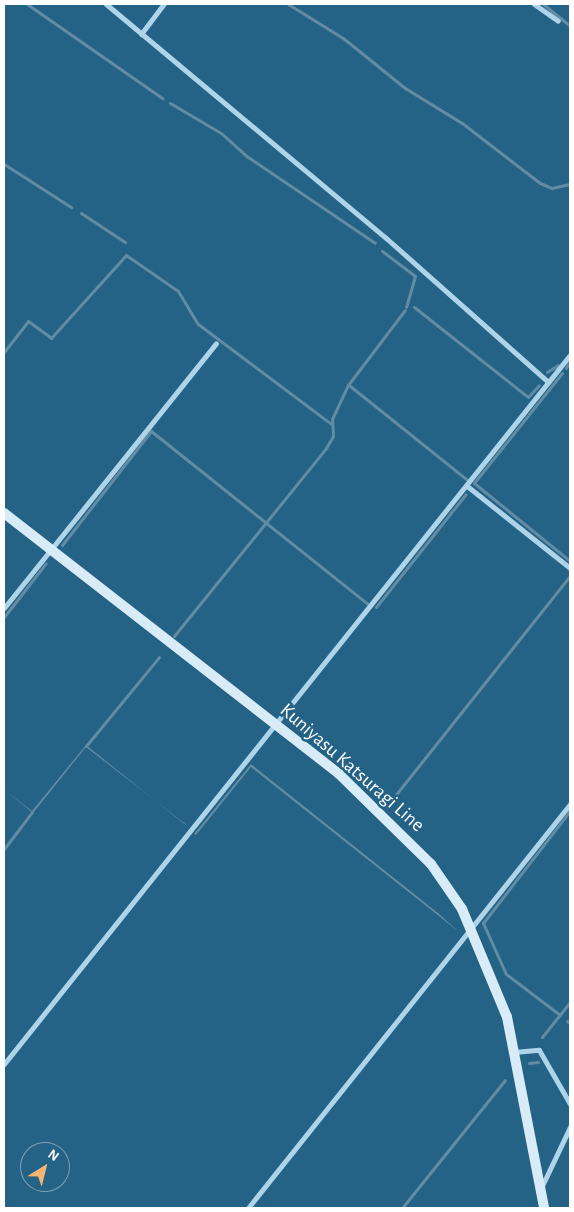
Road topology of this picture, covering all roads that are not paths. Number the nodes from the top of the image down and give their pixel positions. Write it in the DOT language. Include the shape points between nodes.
graph roads {
  1 [pos="106,4"];
  2 [pos="164,4"];
  3 [pos="534,4"];
  4 [pos="558,21"];
  5 [pos="141,34"];
  6 [pos="216,343"];
  7 [pos="570,355"];
  8 [pos="548,382"];
  9 [pos="467,486"];
  10 [pos="4,513"];
  11 [pos="51,550"];
  12 [pos="570,568"];
  13 [pos="4,608"];
  14 [pos="277,724"];
  15 [pos="570,804"];
  16 [pos="471,928"];
  17 [pos="514,1052"];
  18 [pos="4,1064"];
  19 [pos="570,1104"];
  20 [pos="570,1127"];
  21 [pos="540,1190"];
  22 [pos="248,1208"];
  23 [pos="544,1208"];
  1 -- 5 [label="street"];
  2 -- 5 [label="street"];
  3 -- 4 [label="street"];
  5 -- 8 [label="street" via="400,250"];
  6 -- 11 [label="street"];
  7 -- 8 [label="street"];
  8 -- 9 [label="street"];
  9 -- 12 [label="street"];
  9 -- 14 [label="street"];
  10 -- 11 [label="main road, Kuniyasu Katsuragi Line"];
  11 -- 13 [label="street"];
  11 -- 14 [label="main road, Kuniyasu Katsuragi Line"];
  14 -- 16 [label="main road, Kuniyasu Katsuragi Line" via="409,840 446,886"];
  14 -- 18 [label="street"];
  15 -- 16 [label="street"];
  16 -- 17 [label="main road, Kuniyasu Katsuragi Line" via="496,984"];
  16 -- 22 [label="street"];
  17 -- 19 [label="street" via="538,1050"];
  17 -- 21 [label="main road, Kuniyasu Katsuragi Line"];
  20 -- 21 [label="street"];
  21 -- 23 [label="main road, Kuniyasu Katsuragi Line"];
}
